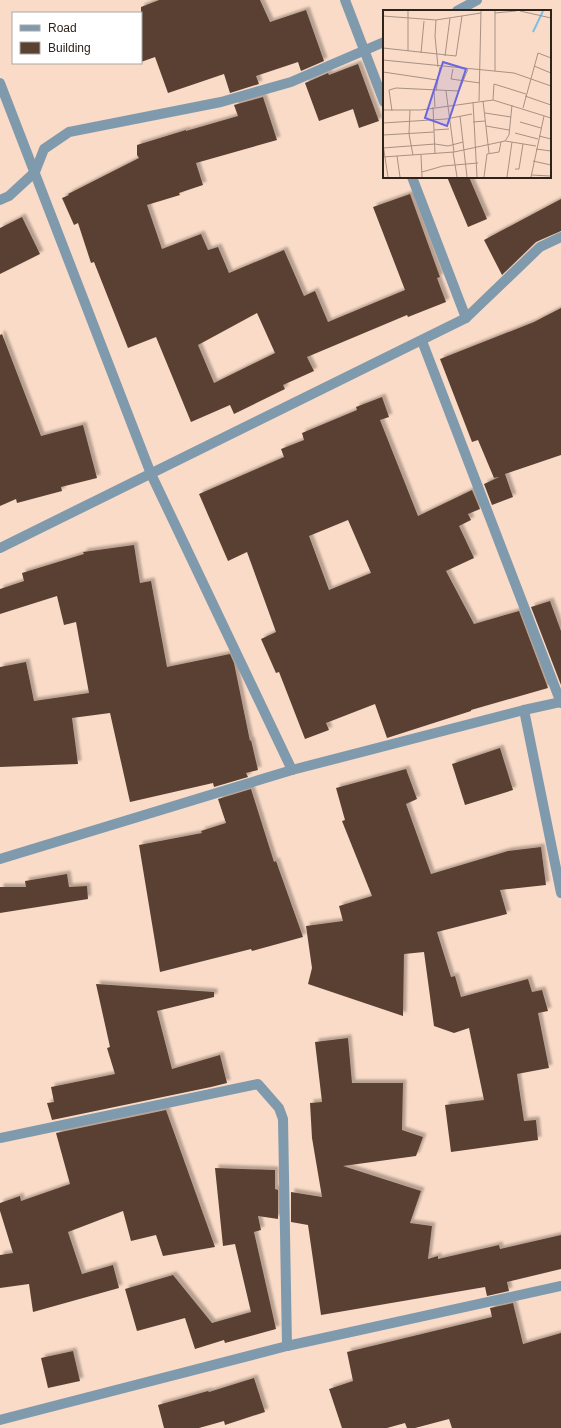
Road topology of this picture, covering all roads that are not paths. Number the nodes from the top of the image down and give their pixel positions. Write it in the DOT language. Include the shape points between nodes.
graph roads {
  1 [pos="344,0"];
  2 [pos="477,0"];
  3 [pos="459,10"];
  4 [pos="383,42"];
  5 [pos="364,50"];
  6 [pos="0,83"];
  7 [pos="383,99"];
  8 [pos="35,172"];
  9 [pos="412,178"];
  10 [pos="0,200"];
  11 [pos="561,237"];
  12 [pos="466,318"];
  13 [pos="422,341"];
  14 [pos="151,474"];
  15 [pos="0,548"];
  16 [pos="561,702"];
  17 [pos="524,710"];
  18 [pos="292,770"];
  19 [pos="0,859"];
  20 [pos="561,893"];
  21 [pos="0,1138"];
  22 [pos="561,1286"];
  23 [pos="287,1346"];
  24 [pos="0,1420"];
  1 -- 5 [label="street"];
  2 -- 3 [label="street"];
  4 -- 5 [label="street"];
  5 -- 7 [label="street"];
  5 -- 8 [label="street" via="291,82 221,102 69,132 44,149"];
  6 -- 8 [label="street"];
  8 -- 10 [label="street" via="9,196"];
  8 -- 14 [label="street"];
  9 -- 12 [label="street"];
  11 -- 12 [label="street" via="540,247"];
  12 -- 13 [label="street"];
  13 -- 14 [label="street"];
  13 -- 16 [label="street"];
  14 -- 15 [label="street"];
  14 -- 18 [label="street"];
  16 -- 17 [label="street"];
  17 -- 18 [label="street"];
  17 -- 20 [label="street"];
  18 -- 19 [label="street"];
  21 -- 23 [label="street" via="258,1084 279,1108 283,1119"];
  22 -- 23 [label="street"];
  23 -- 24 [label="street"];
}
